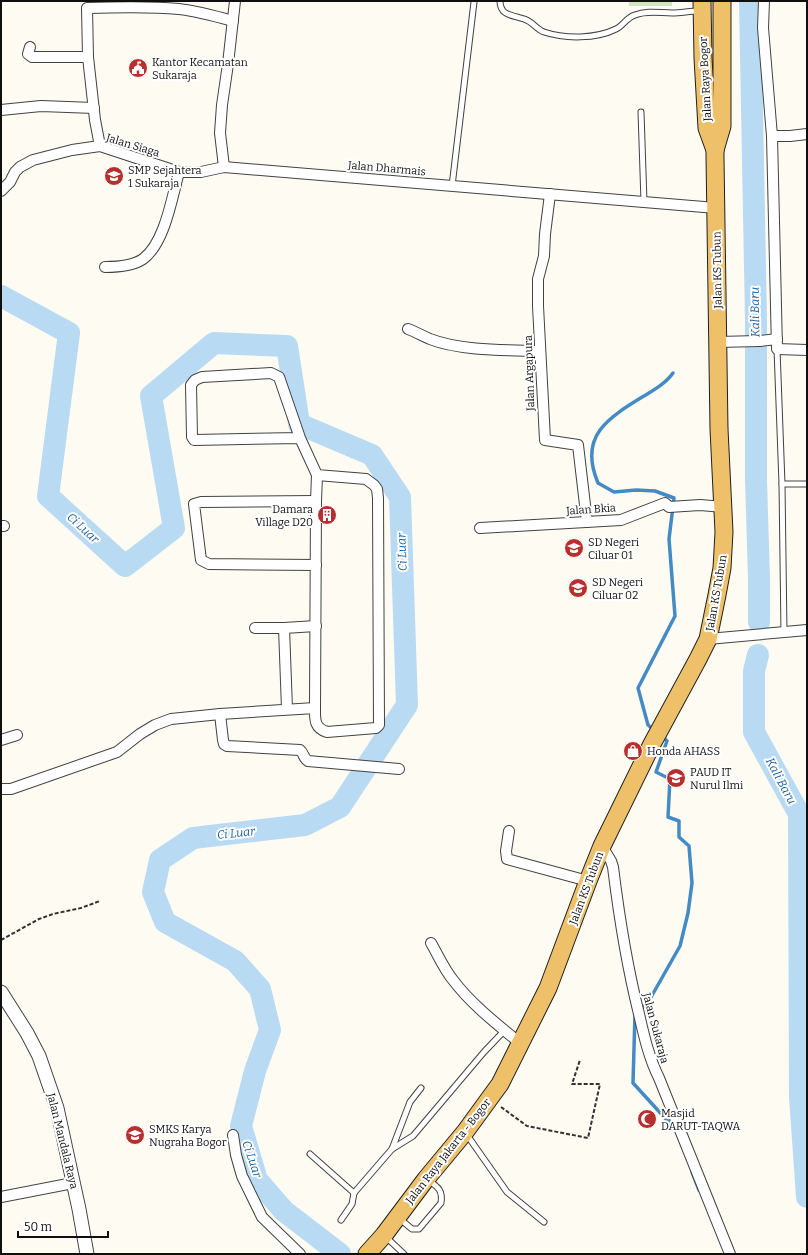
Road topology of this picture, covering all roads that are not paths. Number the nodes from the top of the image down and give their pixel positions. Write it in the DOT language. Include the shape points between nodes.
graph roads {
  1 [pos="235,1"];
  2 [pos="500,1"];
  3 [pos="722,1"];
  4 [pos="764,1"];
  5 [pos="474,2"];
  6 [pos="86,5"];
  7 [pos="702,6"];
  8 [pos="233,21"];
  9 [pos="30,47"];
  10 [pos="88,57"];
  11 [pos="94,108"];
  12 [pos="1,110"];
  13 [pos="641,112"];
  14 [pos="807,134"];
  15 [pos="772,136"];
  16 [pos="100,146"];
  17 [pos="715,150"];
  18 [pos="224,167"];
  19 [pos="179,172"];
  20 [pos="452,186"];
  21 [pos="1,191"];
  22 [pos="550,194"];
  23 [pos="644,202"];
  24 [pos="716,208"];
  25 [pos="105,267"];
  26 [pos="408,328"];
  27 [pos="777,339"];
  28 [pos="724,342"];
  29 [pos="777,349"];
  30 [pos="540,350"];
  31 [pos="807,350"];
  32 [pos="300,438"];
  33 [pos="317,475"];
  34 [pos="782,484"];
  35 [pos="807,484"];
  36 [pos="316,501"];
  37 [pos="724,507"];
  38 [pos="587,522"];
  39 [pos="480,528"];
  40 [pos="316,565"];
  41 [pos="316,626"];
  42 [pos="255,628"];
  43 [pos="284,628"];
  44 [pos="807,630"];
  45 [pos="784,633"];
  46 [pos="708,639"];
  47 [pos="315,708"];
  48 [pos="287,709"];
  49 [pos="220,714"];
  50 [pos="17,735"];
  51 [pos="1,740"];
  52 [pos="399,769"];
  53 [pos="1,789"];
  54 [pos="509,831"];
  55 [pos="602,846"];
  56 [pos="588,881"];
  57 [pos="431,943"];
  58 [pos="3,1000"];
  59 [pos="504,1030"];
  60 [pos="521,1044"];
  61 [pos="421,1088"];
  62 [pos="465,1132"];
  63 [pos="233,1135"];
  64 [pos="392,1149"];
  65 [pos="310,1154"];
  66 [pos="426,1178"];
  67 [pos="73,1183"];
  68 [pos="354,1193"];
  69 [pos="1,1197"];
  70 [pos="398,1217"];
  71 [pos="341,1220"];
  72 [pos="544,1222"];
  73 [pos="384,1235"];
  74 [pos="87,1254"];
  75 [pos="300,1254"];
  76 [pos="367,1254"];
  77 [pos="404,1254"];
  78 [pos="730,1254"];
  1 -- 8 [label="street"];
  2 -- 7 [label="lane" via="503,12 525,19 543,32 566,36 604,33 617,29 635,15 647,12 674,13"];
  3 -- 17 [label="highway, Jalan Raya Bogor" via="722,126"];
  4 -- 15 [label="street" via="763,28"];
  5 -- 20 [label="lane"];
  6 -- 8 [label="street" via="179,9"];
  6 -- 10 [label="street"];
  7 -- 17 [label="highway, Jalan Raya Bogor" via="707,128"];
  8 -- 18 [label="street" via="220,133"];
  9 -- 10 [label="street" via="28,54 32,57"];
  10 -- 11 [label="street"];
  11 -- 12 [label="street" via="41,106"];
  11 -- 16 [label="street"];
  13 -- 23 [label="lane"];
  14 -- 15 [label="street"];
  15 -- 27 [label="street"];
  16 -- 19 [label="street, Jalan Siaga"];
  16 -- 21 [label="street, Jalan Siaga" via="33,160 20,167"];
  17 -- 24 [label="highway, Jalan KS Tubun"];
  18 -- 19 [label="street, Jalan Siaga" via="201,172"];
  18 -- 20 [label="street, Jalan Dharmais"];
  19 -- 25 [label="street" via="162,233 154,248 143,259 122,266"];
  20 -- 22 [label="street, Jalan Dharmais"];
  22 -- 23 [label="street, Jalan Dharmais"];
  22 -- 30 [label="street, Jalan Argapura" via="544,234 544,256 538,279"];
  23 -- 24 [label="street, Jalan Dharmais"];
  24 -- 28 [label="highway, Jalan KS Tubun"];
  26 -- 30 [label="street" via="432,340 454,345 503,350"];
  27 -- 28 [label="street"];
  27 -- 29 [label="street"];
  28 -- 37 [label="highway, Jalan KS Tubun" via="719,429"];
  29 -- 31 [label="street"];
  29 -- 34 [label="lane"];
  30 -- 38 [label="street, Jalan Argapura" via="545,440 578,445"];
  32 -- 32 [label="street" via="279,377 276,375 271,373 202,377 191,385 194,440"];
  32 -- 33 [label="street"];
  33 -- 36 [label="street"];
  33 -- 47 [label="street" via="366,479 377,489 379,725 376,728 326,732 315,724"];
  34 -- 35 [label="lane"];
  34 -- 45 [label="lane"];
  36 -- 40 [label="street"];
  36 -- 40 [label="street" via="194,504 203,562"];
  37 -- 38 [label="street, Jalan Bkia" via="669,506 665,503 621,520"];
  37 -- 46 [label="highway, Jalan KS Tubun" via="722,568"];
  38 -- 39 [label="street, Jalan Bkia"];
  40 -- 41 [label="street"];
  41 -- 43 [label="street"];
  41 -- 47 [label="street"];
  42 -- 43 [label="street"];
  43 -- 48 [label="street"];
  44 -- 45 [label="street"];
  45 -- 46 [label="street"];
  46 -- 55 [label="highway, Jalan KS Tubun"];
  47 -- 48 [label="street"];
  48 -- 49 [label="street"];
  49 -- 52 [label="street" via="223,740 227,746 300,750 308,761"];
  49 -- 53 [label="street" via="171,719 140,734 117,752 11,789"];
  50 -- 51 [label="street"];
  54 -- 56 [label="street" via="507,859"];
  55 -- 56 [label="highway, Jalan KS Tubun"];
  55 -- 78 [label="street, Jalan Sukaraja" via="613,867 635,999 653,1064"];
  56 -- 60 [label="highway, Jalan KS Tubun" via="548,988"];
  57 -- 59 [label="street" via="454,981"];
  58 -- 67 [label="street, Jalan Mandala Raya" via="39,1056 57,1108"];
  59 -- 60 [label="street"];
  59 -- 64 [label="lane" via="413,1136"];
  60 -- 62 [label="highway, Jalan Raya Jakarta - Bogor" via="500,1084"];
  61 -- 64 [label="lane" via="410,1102"];
  62 -- 66 [label="highway, Jalan Raya Jakarta - Bogor"];
  62 -- 72 [label="lane" via="507,1192"];
  63 -- 75 [label="street" via="242,1176 262,1217"];
  64 -- 68 [label="lane"];
  65 -- 68 [label="lane"];
  66 -- 70 [label="highway, Jalan Raya Jakarta - Bogor"];
  66 -- 70 [label="lane" via="439,1188 442,1202 419,1229 412,1229"];
  67 -- 69 [label="street"];
  67 -- 74 [label="street, Jalan Mandala Raya"];
  68 -- 71 [label="lane" via="352,1204"];
  70 -- 73 [label="highway, Jalan Raya Jakarta - Bogor"];
  73 -- 76 [label="highway, Jalan Raya Jakarta - Bogor"];
  73 -- 77 [label="lane"];
}
